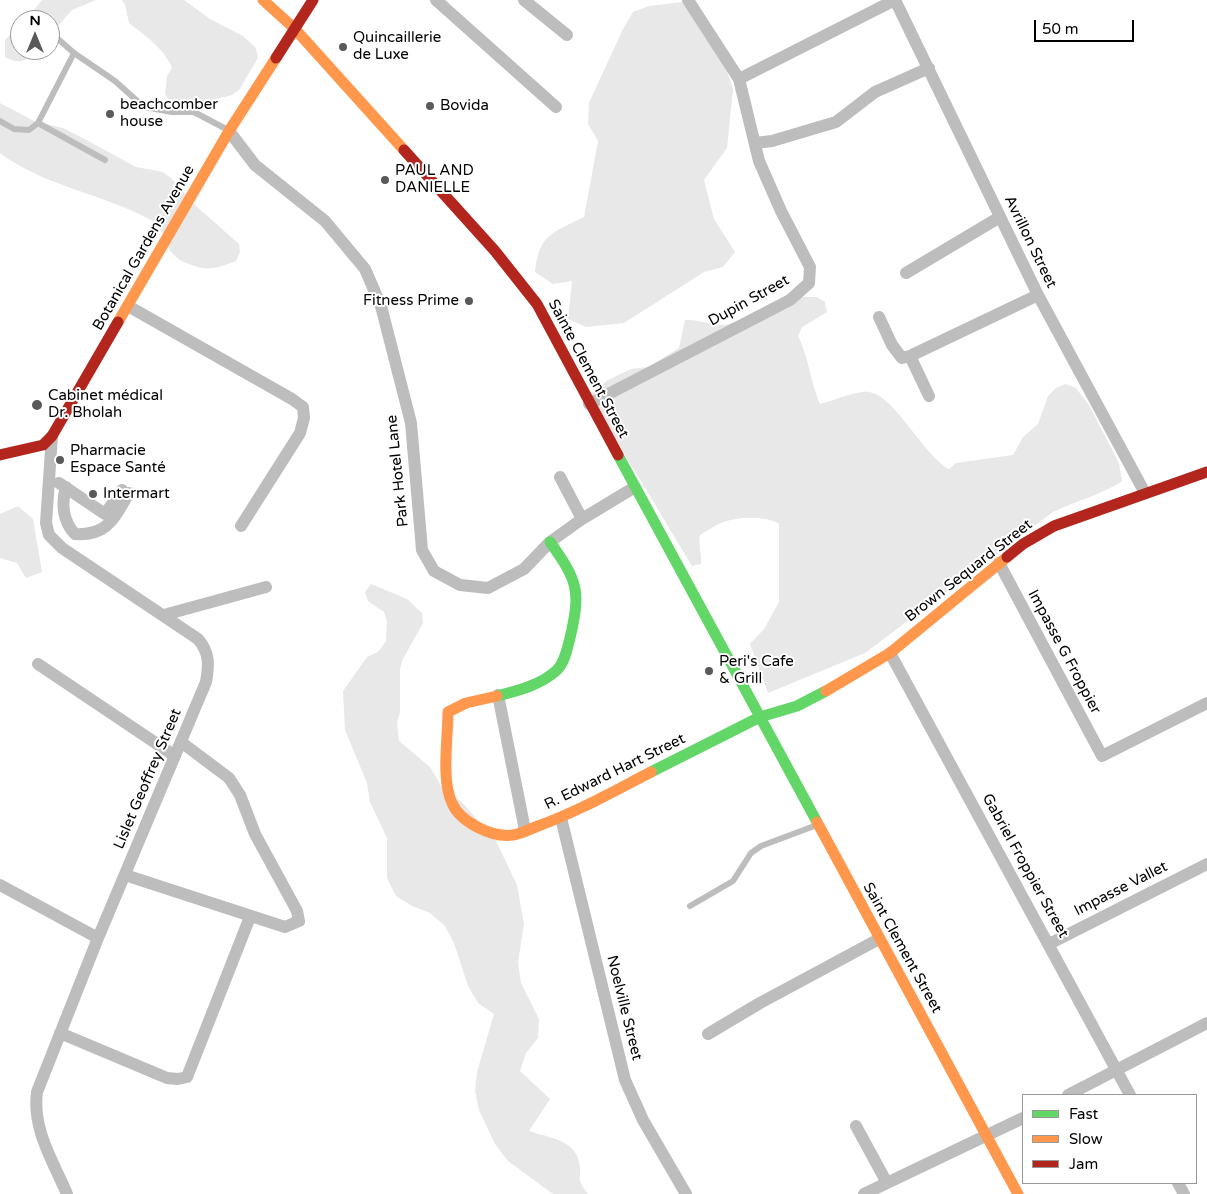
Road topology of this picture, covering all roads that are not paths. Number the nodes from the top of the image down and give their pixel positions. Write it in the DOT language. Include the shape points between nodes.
graph roads {
  1 [pos="263,0"];
  2 [pos="313,0"];
  3 [pos="436,0"];
  4 [pos="524,0"];
  5 [pos="688,0"];
  6 [pos="895,0"];
  7 [pos="296,29"];
  8 [pos="567,35"];
  9 [pos="60,41"];
  10 [pos="74,53"];
  11 [pos="928,68"];
  12 [pos="738,80"];
  13 [pos="556,107"];
  14 [pos="0,121"];
  15 [pos="38,123"];
  16 [pos="229,131"];
  17 [pos="755,143"];
  18 [pos="106,160"];
  19 [pos="1000,216"];
  20 [pos="906,272"];
  21 [pos="1038,295"];
  22 [pos="128,306"];
  23 [pos="880,318"];
  24 [pos="910,356"];
  25 [pos="928,396"];
  26 [pos="590,404"];
  27 [pos="52,436"];
  28 [pos="0,455"];
  29 [pos="1207,472"];
  30 [pos="49,476"];
  31 [pos="560,477"];
  32 [pos="66,487"];
  33 [pos="635,487"];
  34 [pos="1145,493"];
  35 [pos="582,519"];
  36 [pos="241,526"];
  37 [pos="550,542"];
  38 [pos="999,563"];
  39 [pos="266,587"];
  40 [pos="164,616"];
  41 [pos="890,653"];
  42 [pos="38,664"];
  43 [pos="498,696"];
  44 [pos="1207,703"];
  45 [pos="760,717"];
  46 [pos="181,742"];
  47 [pos="175,756"];
  48 [pos="561,818"];
  49 [pos="818,825"];
  50 [pos="525,830"];
  51 [pos="1207,864"];
  52 [pos="125,875"];
  53 [pos="0,885"];
  54 [pos="690,906"];
  55 [pos="250,916"];
  56 [pos="98,938"];
  57 [pos="879,939"];
  58 [pos="1049,944"];
  59 [pos="1207,1023"];
  60 [pos="60,1033"];
  61 [pos="708,1034"];
  62 [pos="1116,1071"];
  63 [pos="1070,1094"];
  64 [pos="1129,1094"];
  65 [pos="1022,1119"];
  66 [pos="856,1126"];
  67 [pos="988,1136"];
  68 [pos="887,1183"];
  69 [pos="67,1194"];
  70 [pos="686,1194"];
  71 [pos="864,1194"];
  72 [pos="1018,1194"];
  1 -- 7 [label="street, Sainte Clement Street"];
  2 -- 7 [label="street, Botanical Gardens Avenue"];
  3 -- 13 [label="street"];
  4 -- 8 [label="street"];
  5 -- 12 [label="street, Dupin Street"];
  6 -- 11 [label="street, Avrillon Street"];
  6 -- 12 [label="street"];
  7 -- 16 [label="street, Botanical Gardens Avenue"];
  7 -- 26 [label="street, Sainte Clement Street" via="518,277 551,327"];
  9 -- 10 [label="lane"];
  10 -- 15 [label="lane"];
  10 -- 16 [label="lane" via="115,81 144,107 194,112"];
  11 -- 17 [label="street" via="875,92 836,122"];
  11 -- 19 [label="street, Avrillon Street"];
  12 -- 17 [label="street, Dupin Street"];
  14 -- 15 [label="lane" via="14,129 29,130"];
  15 -- 18 [label="lane"];
  16 -- 22 [label="street, Botanical Gardens Avenue"];
  16 -- 37 [label="street, Park Hotel Lane" via="255,165 325,221 365,269 381,306 411,423 422,550 434,571 460,585 488,588 524,569"];
  17 -- 26 [label="street, Dupin Street" via="781,211 810,267 809,283 790,300"];
  19 -- 20 [label="street"];
  19 -- 21 [label="street, Avrillon Street"];
  21 -- 24 [label="street"];
  21 -- 34 [label="street, Avrillon Street"];
  22 -- 27 [label="street, Botanical Gardens Avenue"];
  22 -- 36 [label="street" via="303,407 300,432"];
  23 -- 24 [label="street" via="902,358"];
  24 -- 25 [label="street"];
  26 -- 33 [label="street, Sainte Clement Street"];
  27 -- 28 [label="street" via="43,445"];
  27 -- 30 [label="street, Lislet Geoffrey Street"];
  29 -- 34 [label="street, Brown Sequard Street"];
  30 -- 32 [label="street"];
  30 -- 40 [label="street, Lislet Geoffrey Street" via="46,523 49,535 62,548"];
  31 -- 35 [label="street"];
  32 -- 32 [label="street" via="64,504 69,528 75,534 102,531 112,521 126,491 105,514"];
  33 -- 35 [label="street, Park Hotel Lane"];
  33 -- 45 [label="street, Sainte Clement Street"];
  34 -- 38 [label="street, Brown Sequard Street" via="1054,526"];
  35 -- 37 [label="street, Park Hotel Lane"];
  37 -- 43 [label="street, R. Edward Hart Street" via="578,588 578,607 567,648 558,669 548,677"];
  38 -- 41 [label="street, Brown Sequard Street"];
  38 -- 44 [label="street, Impasse G Froppier" via="1102,756"];
  39 -- 40 [label="street"];
  40 -- 46 [label="street, Lislet Geoffrey Street" via="198,639 209,655 206,682"];
  41 -- 45 [label="street, Brown Sequard Street" via="797,706"];
  41 -- 58 [label="street, Gabriel Froppier Street"];
  42 -- 47 [label="street"];
  43 -- 50 [label="street"];
  43 -- 50 [label="street, R. Edward Hart Street" via="459,703 448,712 447,782 451,802 457,812 477,828 499,835 513,835"];
  45 -- 48 [label="street, R. Edward Hart Street"];
  45 -- 49 [label="street, Saint Clement Street"];
  46 -- 47 [label="street, Lislet Geoffrey Street"];
  46 -- 55 [label="street" via="229,778 240,795 254,834 297,911 299,921 286,927"];
  47 -- 52 [label="street, Lislet Geoffrey Street"];
  48 -- 50 [label="street, R. Edward Hart Street"];
  48 -- 70 [label="street, Noelville Street" via="625,1080 643,1120"];
  49 -- 54 [label="lane" via="761,846 751,853 733,881"];
  49 -- 57 [label="street, Saint Clement Street"];
  51 -- 58 [label="street, Impasse Vallet"];
  52 -- 55 [label="street"];
  52 -- 56 [label="street, Lislet Geoffrey Street"];
  53 -- 56 [label="street"];
  55 -- 60 [label="street" via="187,1077 167,1078"];
  56 -- 60 [label="street, Lislet Geoffrey Street"];
  57 -- 61 [label="street"];
  57 -- 67 [label="street, Saint Clement Street"];
  58 -- 62 [label="street, Gabriel Froppier Street"];
  59 -- 62 [label="street"];
  60 -- 69 [label="street, Lislet Geoffrey Street" via="37,1092 35,1110 39,1131"];
  62 -- 63 [label="street"];
  62 -- 64 [label="street, Gabriel Froppier Street"];
  65 -- 67 [label="street"];
  66 -- 68 [label="street"];
  67 -- 68 [label="street"];
  67 -- 72 [label="street, Saint Clement Street"];
  68 -- 71 [label="street"];
}
